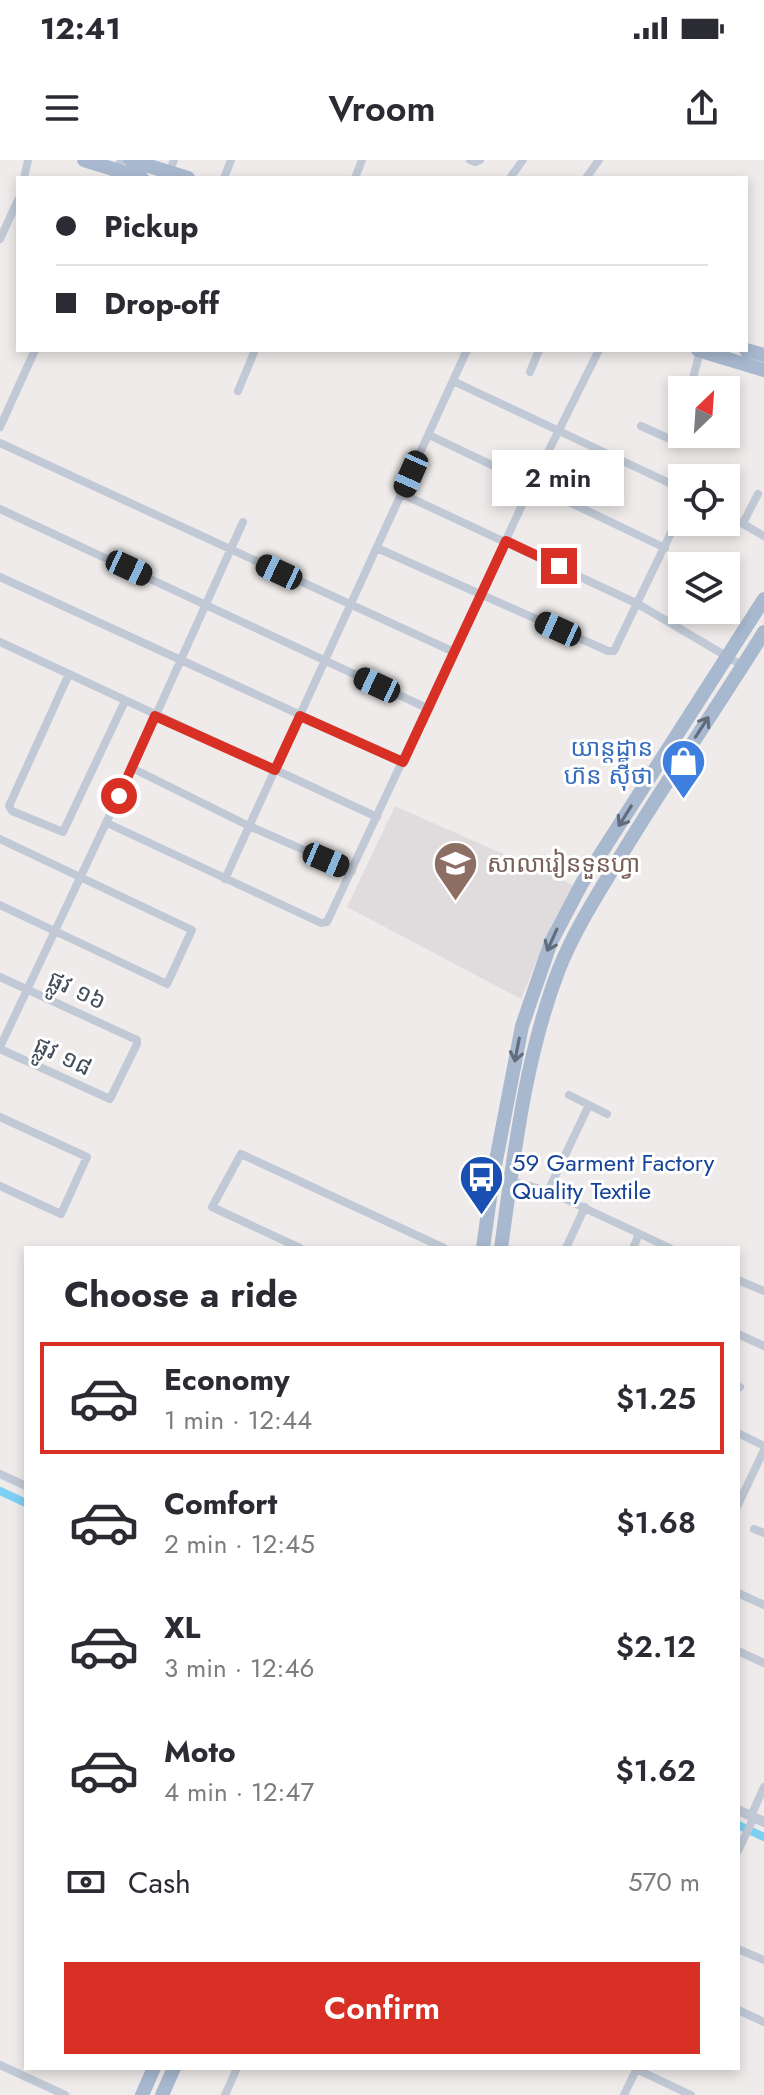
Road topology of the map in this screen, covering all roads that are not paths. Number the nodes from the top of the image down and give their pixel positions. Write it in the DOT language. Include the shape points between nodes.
graph roads {
  1 [pos="84,160"];
  2 [pos="130,160"];
  3 [pos="470,160"];
  4 [pos="480,160"];
  5 [pos="523,160"];
  6 [pos="172,166"];
  7 [pos="118,169"];
  8 [pos="515,176"];
  9 [pos="16,204"];
  10 [pos="0,239"];
  11 [pos="34,352"];
  12 [pos="254,352"];
  13 [pos="466,352"];
  14 [pos="538,352"];
  15 [pos="595,352"];
  16 [pos="699,352"];
  17 [pos="706,352"];
  18 [pos="764,370"];
  19 [pos="530,372"];
  20 [pos="693,376"];
  21 [pos="453,381"];
  22 [pos="238,391"];
  23 [pos="0,426"];
  24 [pos="641,426"];
  25 [pos="559,431"];
  26 [pos="429,435"];
  27 [pos="668,438"];
  28 [pos="0,443"];
  29 [pos="668,482"];
  30 [pos="531,486"];
  31 [pos="402,494"];
  32 [pos="758,494"];
  33 [pos="0,509"];
  34 [pos="740,521"];
  35 [pos="243,522"];
  36 [pos="743,523"];
  37 [pos="670,536"];
  38 [pos="764,536"];
  39 [pos="506,541"];
  40 [pos="377,548"];
  41 [pos="665,548"];
  42 [pos="231,550"];
  43 [pos="0,577"];
  44 [pos="482,595"];
  45 [pos="764,599"];
  46 [pos="206,604"];
  47 [pos="638,604"];
  48 [pos="351,605"];
  49 [pos="764,632"];
  50 [pos="0,642"];
  51 [pos="454,652"];
  52 [pos="728,656"];
  53 [pos="181,660"];
  54 [pos="325,661"];
  55 [pos="743,666"];
  56 [pos="69,674"];
  57 [pos="125,701"];
  58 [pos="429,709"];
  59 [pos="155,716"];
  60 [pos="300,716"];
  61 [pos="403,762"];
  62 [pos="132,768"];
  63 [pos="275,770"];
  64 [pos="377,817"];
  65 [pos="107,823"];
  66 [pos="249,826"];
  67 [pos="0,839"];
  68 [pos="352,871"];
  69 [pos="80,878"];
  70 [pos="225,879"];
  71 [pos="571,903"];
  72 [pos="0,905"];
  73 [pos="587,912"];
  74 [pos="56,932"];
  75 [pos="0,977"];
  76 [pos="536,979"];
  77 [pos="552,987"];
  78 [pos="27,990"];
  79 [pos="0,1048"];
  80 [pos="569,1095"];
  81 [pos="110,1099"];
  82 [pos="589,1105"];
  83 [pos="607,1114"];
  84 [pos="0,1117"];
  85 [pos="493,1176"];
  86 [pos="511,1179"];
  87 [pos="0,1186"];
  88 [pos="548,1191"];
  89 [pos="585,1207"];
  90 [pos="639,1234"];
  91 [pos="296,1246"];
  92 [pos="440,1246"];
  93 [pos="483,1246"];
  94 [pos="501,1246"];
  95 [pos="567,1246"];
  96 [pos="634,1246"];
  97 [pos="666,1246"];
  98 [pos="740,1281"];
  99 [pos="764,1291"];
  100 [pos="740,1335"];
  101 [pos="764,1346"];
  102 [pos="740,1434"];
  103 [pos="764,1448"];
  104 [pos="0,1474"];
  105 [pos="24,1485"];
  106 [pos="740,1501"];
  107 [pos="754,1529"];
  108 [pos="764,1533"];
  109 [pos="740,1594"];
  110 [pos="764,1605"];
  111 [pos="740,1652"];
  112 [pos="764,1663"];
  113 [pos="764,1787"];
  114 [pos="753,1822"];
  115 [pos="740,1847"];
  116 [pos="740,1950"];
  117 [pos="764,1960"];
  118 [pos="740,2011"];
  119 [pos="764,2022"];
  120 [pos="0,2065"];
  121 [pos="153,2070"];
  122 [pos="173,2070"];
  123 [pos="236,2070"];
  124 [pos="636,2070"];
  125 [pos="639,2070"];
  126 [pos="65,2095"];
  127 [pos="142,2095"];
  128 [pos="162,2095"];
  129 [pos="225,2095"];
  130 [pos="624,2095"];
  131 [pos="691,2095"];
  1 -- 7 [label="main road"];
  2 -- 6 [label="main road"];
  3 -- 4 [label="street"];
  5 -- 8 [label="street"];
  9 -- 10 [label="street"];
  11 -- 23 [label="street"];
  12 -- 22 [label="street"];
  13 -- 21 [label="street"];
  14 -- 19 [label="street"];
  15 -- 25 [label="street"];
  16 -- 20 [label="street"];
  17 -- 18 [label="main road"];
  21 -- 25 [label="street"];
  21 -- 26 [label="street"];
  24 -- 27 [label="street"];
  25 -- 29 [label="street"];
  25 -- 30 [label="street"];
  26 -- 30 [label="street"];
  26 -- 31 [label="street"];
  28 -- 42 [label="street"];
  30 -- 39 [label="street"];
  30 -- 41 [label="street"];
  31 -- 39 [label="street"];
  31 -- 40 [label="street"];
  32 -- 36 [label="street"];
  33 -- 46 [label="street"];
  34 -- 36 [label="street"];
  35 -- 42 [label="street"];
  36 -- 38 [label="street"];
  37 -- 41 [label="street"];
  39 -- 44 [label="street"];
  39 -- 47 [label="street"];
  40 -- 44 [label="street"];
  40 -- 48 [label="street"];
  41 -- 47 [label="street"];
  42 -- 46 [label="street"];
  42 -- 48 [label="street"];
  43 -- 53 [label="street"];
  44 -- 47 [label="street" via="608,651 618,647"];
  44 -- 51 [label="street"];
  45 -- 52 [label="main road"];
  46 -- 53 [label="street"];
  46 -- 54 [label="street"];
  47 -- 52 [label="street"];
  48 -- 51 [label="street"];
  48 -- 54 [label="street"];
  49 -- 55 [label="main road"];
  50 -- 56 [label="street"];
  51 -- 58 [label="street"];
  52 -- 55 [label="street"];
  52 -- 71 [label="main road, one-way"];
  53 -- 59 [label="street"];
  53 -- 60 [label="street"];
  54 -- 58 [label="street"];
  54 -- 60 [label="street"];
  73 -- 55 [label="main road, one-way"];
  56 -- 57 [label="street"];
  56 -- 57 [label="street" via="9,806 12,811 63,832"];
  57 -- 59 [label="street"];
  58 -- 61 [label="street"];
  59 -- 62 [label="street"];
  59 -- 63 [label="street"];
  60 -- 61 [label="street"];
  60 -- 63 [label="street"];
  61 -- 64 [label="street"];
  62 -- 65 [label="street"];
  62 -- 66 [label="street"];
  63 -- 64 [label="street"];
  63 -- 66 [label="street"];
  64 -- 68 [label="street"];
  65 -- 69 [label="street"];
  65 -- 70 [label="street"];
  66 -- 68 [label="street"];
  66 -- 70 [label="street"];
  67 -- 69 [label="street"];
  68 -- 70 [label="street" via="324,923"];
  69 -- 74 [label="street"];
  69 -- 74 [label="street" via="192,930 165,983"];
  71 -- 73 [label="main road"];
  71 -- 76 [label="main road, one-way"];
  72 -- 74 [label="street"];
  73 -- 77 [label="main road"];
  74 -- 78 [label="street"];
  75 -- 78 [label="street, ផ្លូវ ១៦"];
  76 -- 77 [label="main road"];
  76 -- 85 [label="main road, one-way"];
  77 -- 86 [label="main road"];
  78 -- 79 [label="street"];
  78 -- 81 [label="street, ផ្លូវ ១៦" via="137,1040"];
  79 -- 81 [label="street, ផ្លូវ ១៨"];
  80 -- 82 [label="street"];
  82 -- 83 [label="street"];
  82 -- 88 [label="street"];
  84 -- 87 [label="street" via="87,1157 61,1214"];
  85 -- 86 [label="street"];
  85 -- 93 [label="main road"];
  86 -- 88 [label="street"];
  86 -- 94 [label="main road"];
  88 -- 89 [label="street"];
  89 -- 90 [label="street"];
  89 -- 95 [label="street"];
  90 -- 96 [label="street"];
  90 -- 97 [label="street"];
  91 -- 92 [label="street" via="212,1207 241,1154"];
  98 -- 99 [label="street"];
  100 -- 101 [label="street"];
  102 -- 103 [label="street"];
  103 -- 106 [label="street"];
  104 -- 105 [label="street"];
  107 -- 108 [label="street"];
  109 -- 110 [label="street"];
  111 -- 112 [label="street"];
  113 -- 114 [label="street"];
  114 -- 115 [label="street"];
  116 -- 117 [label="street"];
  118 -- 119 [label="street"];
  120 -- 126 [label="street"];
  121 -- 127 [label="main road"];
  122 -- 128 [label="main road"];
  123 -- 129 [label="street"];
  124 -- 130 [label="street"];
  125 -- 131 [label="street"];
}
